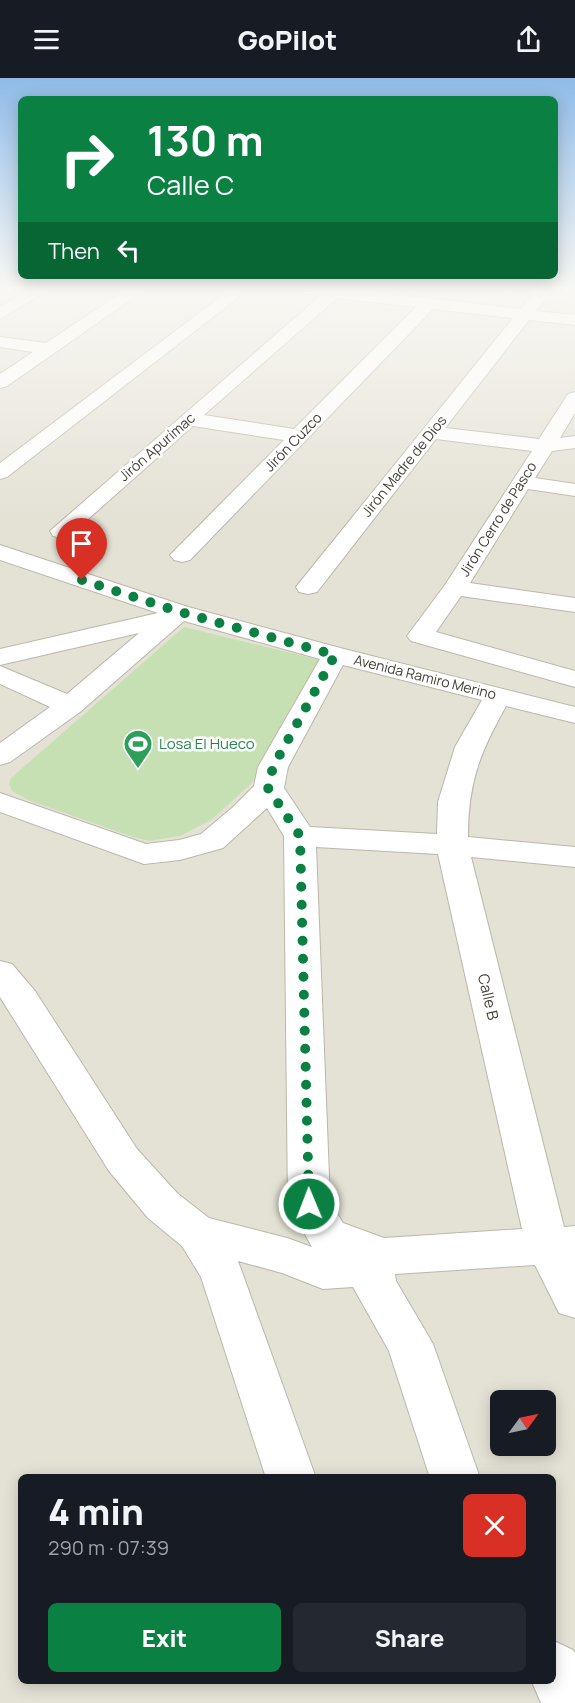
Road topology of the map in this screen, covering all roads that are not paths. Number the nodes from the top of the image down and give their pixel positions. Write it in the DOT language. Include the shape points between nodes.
graph roads {
  1 [pos="26,365"];
  2 [pos="141,365"];
  3 [pos="251,365"];
  4 [pos="369,365"];
  5 [pos="485,365"];
  6 [pos="0,382"];
  7 [pos="575,398"];
  8 [pos="189,419"];
  9 [pos="431,432"];
  10 [pos="299,436"];
  11 [pos="544,446"];
  12 [pos="569,467"];
  13 [pos="0,472"];
  14 [pos="521,482"];
  15 [pos="61,531"];
  16 [pos="0,552"];
  17 [pos="182,555"];
  18 [pos="0,573"];
  19 [pos="308,587"];
  20 [pos="104,588"];
  21 [pos="455,588"];
  22 [pos="575,605"];
  23 [pos="176,615"];
  24 [pos="335,655"];
  25 [pos="0,657"];
  26 [pos="0,674"];
  27 [pos="575,679"];
  28 [pos="498,696"];
  29 [pos="70,706"];
  30 [pos="575,715"];
  31 [pos="0,756"];
  32 [pos="268,788"];
  33 [pos="0,802"];
  34 [pos="300,836"];
  35 [pos="452,844"];
  36 [pos="575,857"];
  37 [pos="0,973"];
  38 [pos="197,1233"];
  39 [pos="561,1245"];
  40 [pos="384,1256"];
  41 [pos="575,1299"];
  42 [pos="290,1474"];
  43 [pos="454,1474"];
  44 [pos="556,1673"];
  45 [pos="570,1703"];
  1 -- 6 [label="street"];
  2 -- 13 [label="street"];
  3 -- 8 [label="street, Jirón Apurímac"];
  4 -- 10 [label="street, Jirón Cuzco"];
  5 -- 9 [label="street, Jirón Madre de Dios"];
  7 -- 11 [label="street, Jirón Cerro de Pasco"];
  8 -- 10 [label="street"];
  8 -- 15 [label="street, Jirón Apurímac"];
  9 -- 11 [label="street"];
  9 -- 19 [label="street, Jirón Madre de Dios"];
  10 -- 17 [label="street, Jirón Cuzco"];
  11 -- 12 [label="street"];
  11 -- 14 [label="street, Jirón Cerro de Pasco"];
  12 -- 14 [label="street"];
  14 -- 21 [label="street, Jirón Cerro de Pasco"];
  16 -- 20 [label="street, Avenida Ramiro Merino"];
  18 -- 20 [label="street" via="60,585"];
  20 -- 23 [label="street, Avenida Ramiro Merino"];
  21 -- 22 [label="street"];
  21 -- 27 [label="street, Jirón Cerro de Pasco" via="422,638"];
  23 -- 24 [label="street, Avenida Ramiro Merino"];
  23 -- 25 [label="street"];
  23 -- 29 [label="street"];
  24 -- 28 [label="street, Avenida Ramiro Merino"];
  24 -- 32 [label="street" via="273,767"];
  26 -- 29 [label="street"];
  28 -- 30 [label="street, Avenida Ramiro Merino"];
  28 -- 35 [label="street, Calle B" via="469,747 453,802"];
  29 -- 31 [label="street"];
  32 -- 33 [label="street" via="212,841 144,854"];
  32 -- 34 [label="street"];
  34 -- 35 [label="street"];
  34 -- 40 [label="street" via="309,1204 328,1236"];
  35 -- 36 [label="street"];
  35 -- 39 [label="street, Calle B"];
  37 -- 38 [label="street" via="22,1000 123,1160 163,1206"];
  38 -- 40 [label="street" via="287,1256 323,1270 353,1268"];
  38 -- 42 [label="street" via="221,1272"];
  39 -- 40 [label="street"];
  39 -- 41 [label="street, Calle B"];
  40 -- 43 [label="street" via="372,1269 374,1285 410,1344"];
  44 -- 45 [label="street"];
}
